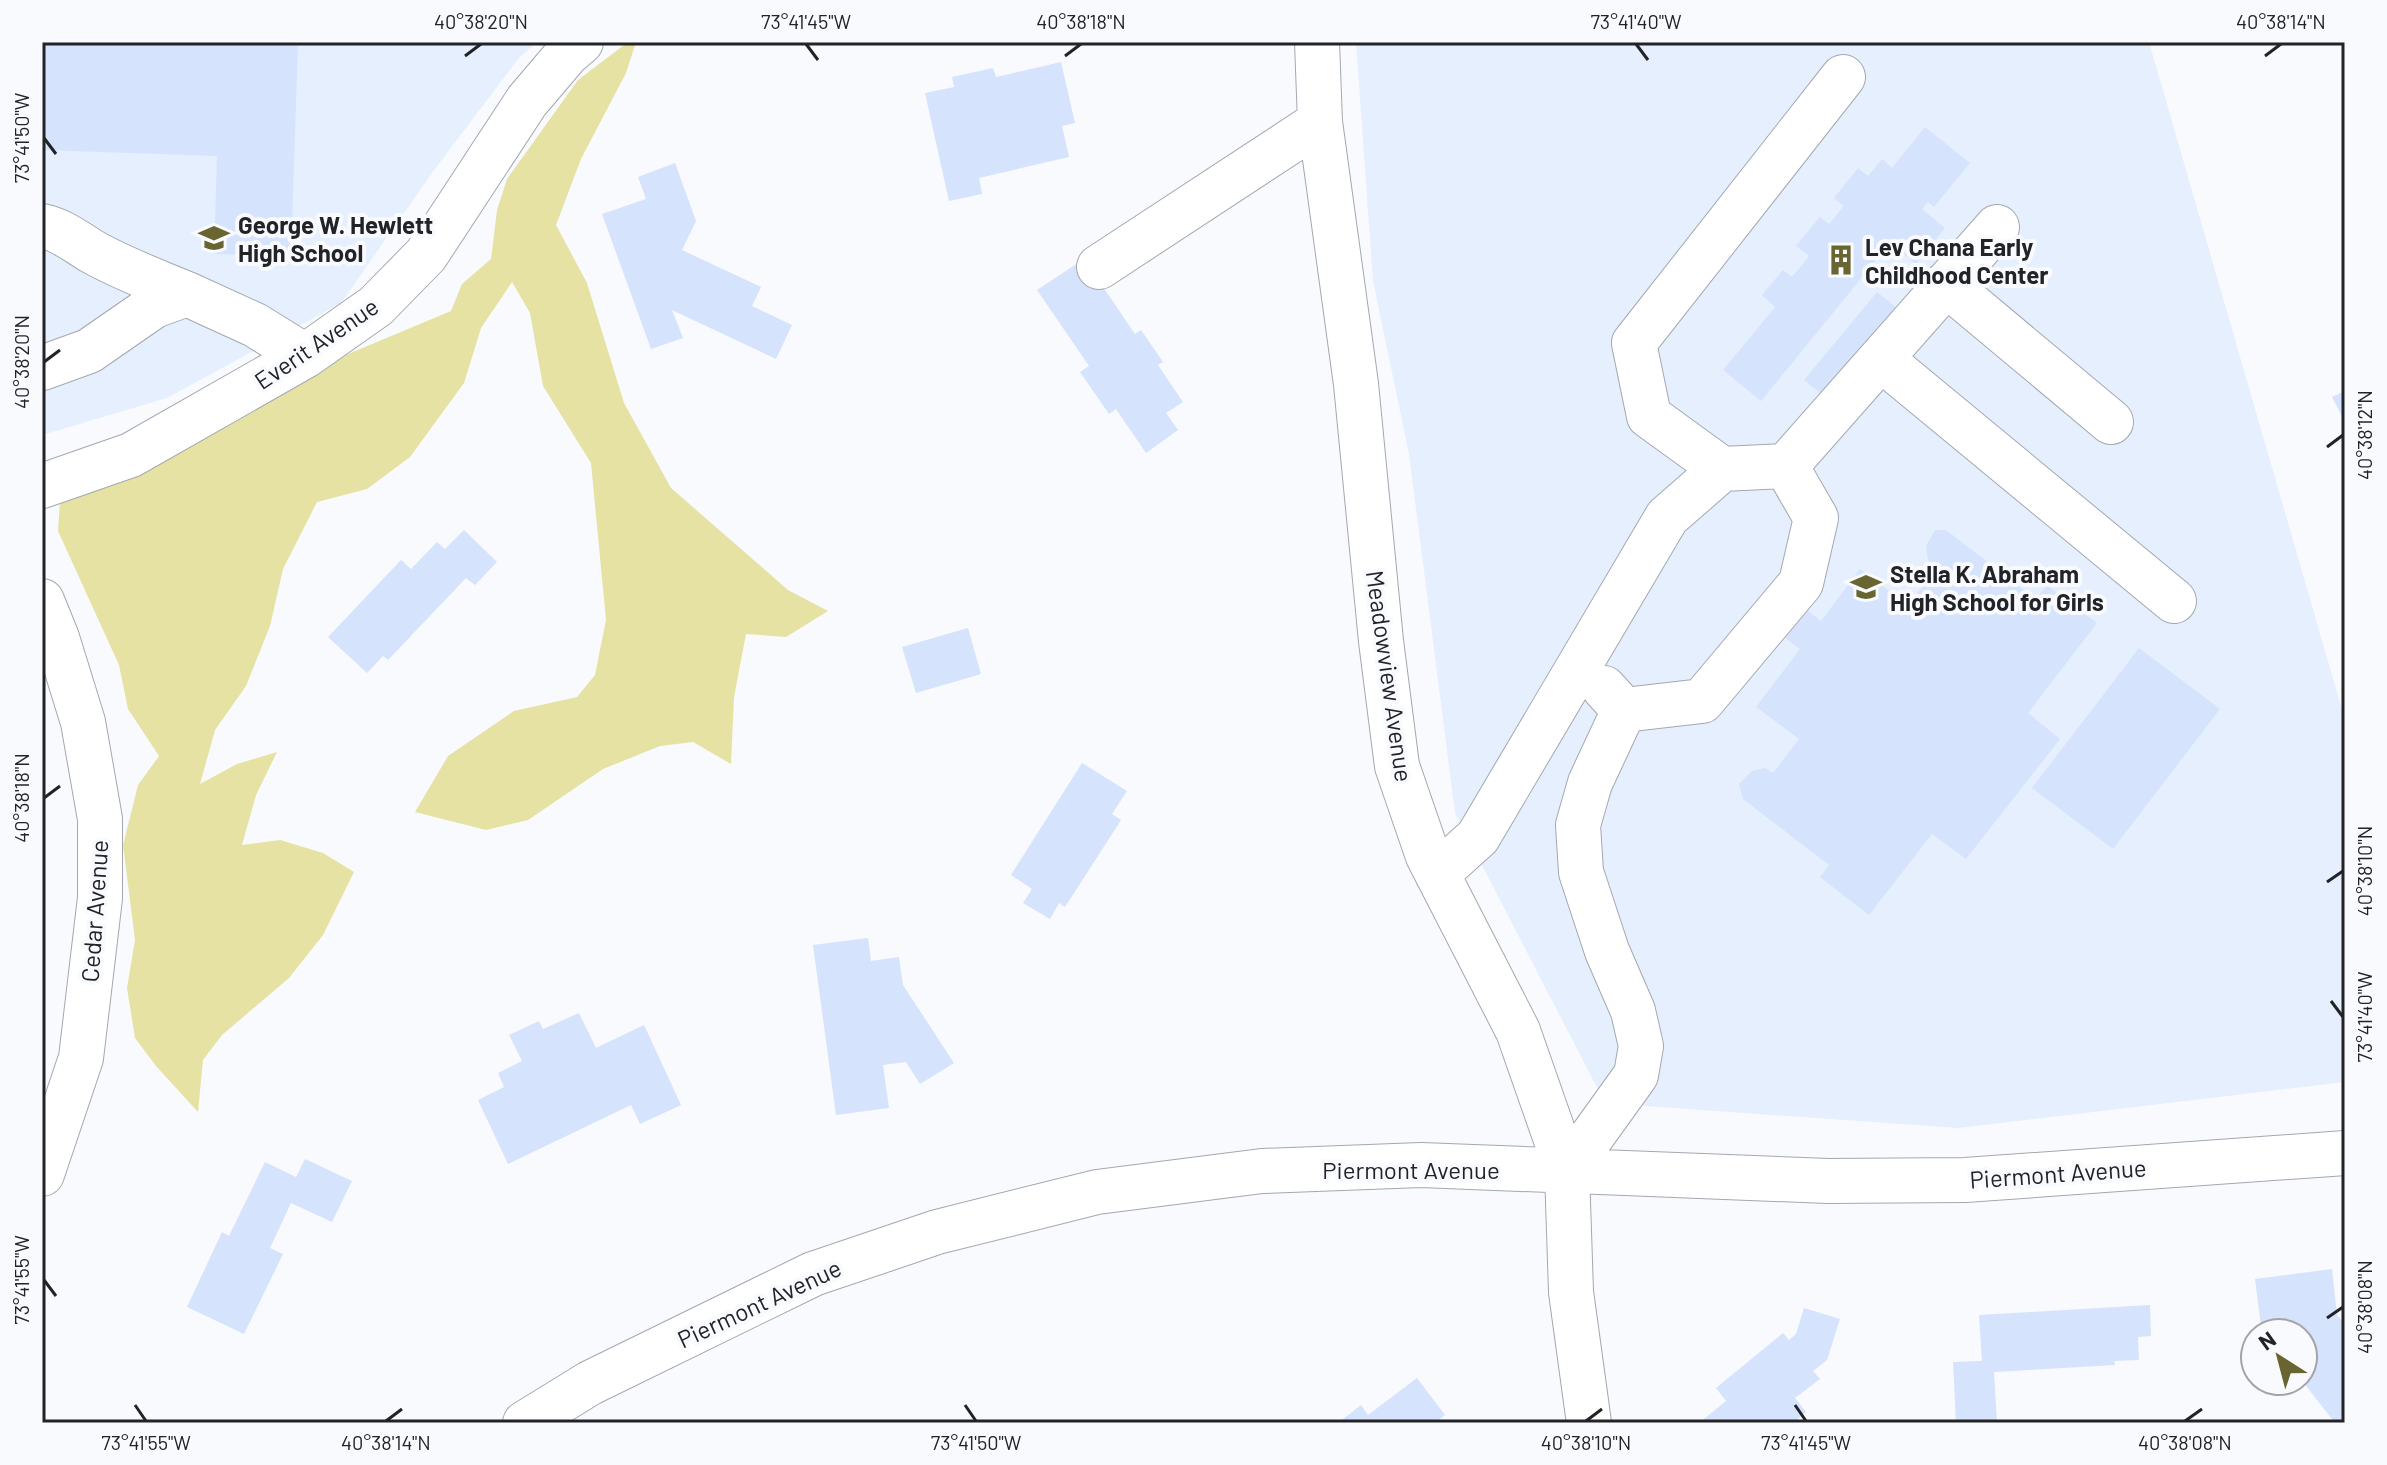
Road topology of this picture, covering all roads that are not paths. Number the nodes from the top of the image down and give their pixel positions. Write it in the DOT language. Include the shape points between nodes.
graph roads {
  1 [pos="581,42"];
  2 [pos="1317,42"];
  3 [pos="1843,77"];
  4 [pos="1320,122"];
  5 [pos="42,226"];
  6 [pos="1997,227"];
  7 [pos="1099,267"];
  8 [pos="1946,284"];
  9 [pos="187,294"];
  10 [pos="305,356"];
  11 [pos="1881,359"];
  12 [pos="42,368"];
  13 [pos="2111,422"];
  14 [pos="1786,466"];
  15 [pos="1722,469"];
  16 [pos="42,486"];
  17 [pos="42,601"];
  18 [pos="2174,601"];
  19 [pos="1580,663"];
  20 [pos="1624,710"];
  21 [pos="1437,874"];
  22 [pos="2345,1153"];
  23 [pos="1567,1171"];
  24 [pos="42,1174"];
  25 [pos="525,1423"];
  26 [pos="1589,1423"];
  1 -- 10 [label="street, Everit Avenue" via="527,101 426,255 376,306"];
  2 -- 4 [label="street, Meadowview Avenue"];
  3 -- 15 [label="street" via="1634,343 1649,416"];
  4 -- 7 [label="street"];
  4 -- 21 [label="street, Meadowview Avenue" via="1356,384 1397,766"];
  5 -- 9 [label="street"];
  6 -- 8 [label="street"];
  8 -- 11 [label="street"];
  8 -- 13 [label="street"];
  9 -- 10 [label="street" via="255,325"];
  9 -- 12 [label="street" via="154,306 89,351"];
  10 -- 16 [label="street, Everit Avenue" via="131,455"];
  11 -- 14 [label="street"];
  11 -- 18 [label="street"];
  14 -- 15 [label="street"];
  14 -- 20 [label="street" via="1816,518 1801,583 1702,701"];
  15 -- 19 [label="street" via="1667,517"];
  17 -- 24 [label="street, Cedar Avenue" via="83,722 100,819 99,913 81,1058"];
  19 -- 20 [label="street"];
  19 -- 21 [label="street" via="1478,837"];
  20 -- 23 [label="street" via="1590,783 1578,825 1581,872 1641,1046 1636,1075"];
  21 -- 23 [label="street, Meadowview Avenue" via="1518,1031"];
  22 -- 23 [label="street, Piermont Avenue" via="1965,1180 1828,1181"];
  23 -- 25 [label="street, Piermont Avenue" via="1421,1165 1262,1171 1084,1195 937,1232 813,1274 590,1383"];
  23 -- 26 [label="street, Meadowview Avenue" via="1571,1292"];
}
